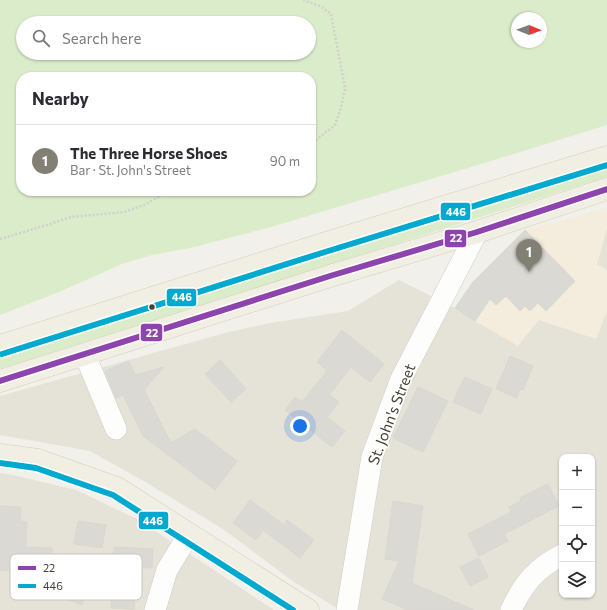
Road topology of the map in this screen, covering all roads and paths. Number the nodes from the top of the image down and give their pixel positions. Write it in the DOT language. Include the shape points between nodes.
graph roads {
  1 [pos="303,0"];
  2 [pos="316,140"];
  3 [pos="607,157"];
  4 [pos="607,189"];
  5 [pos="159,196"];
  6 [pos="477,232"];
  7 [pos="0,239"];
  8 [pos="0,346"];
  9 [pos="86,355"];
  10 [pos="0,381"];
  11 [pos="116,429"];
  12 [pos="0,455"];
  13 [pos="189,534"];
  14 [pos="559,557"];
  15 [pos="155,610"];
  16 [pos="308,610"];
  17 [pos="347,610"];
  18 [pos="511,610"];
  1 -- 2 [label="path" via="320,6 331,14 345,88 335,125"];
  3 -- 8 [label="main road"];
  4 -- 6 [label="main road"];
  5 -- 7 [label="path" via="124,212 71,217"];
  6 -- 9 [label="main road"];
  6 -- 17 [label="street, St. John's Street" via="400,379 372,457"];
  9 -- 10 [label="main road"];
  9 -- 11 [label="street"];
  12 -- 13 [label="main road" via="38,460 117,488"];
  13 -- 15 [label="street" via="167,570"];
  13 -- 16 [label="main road"];
  14 -- 18 [label="street" via="533,574"];
}
